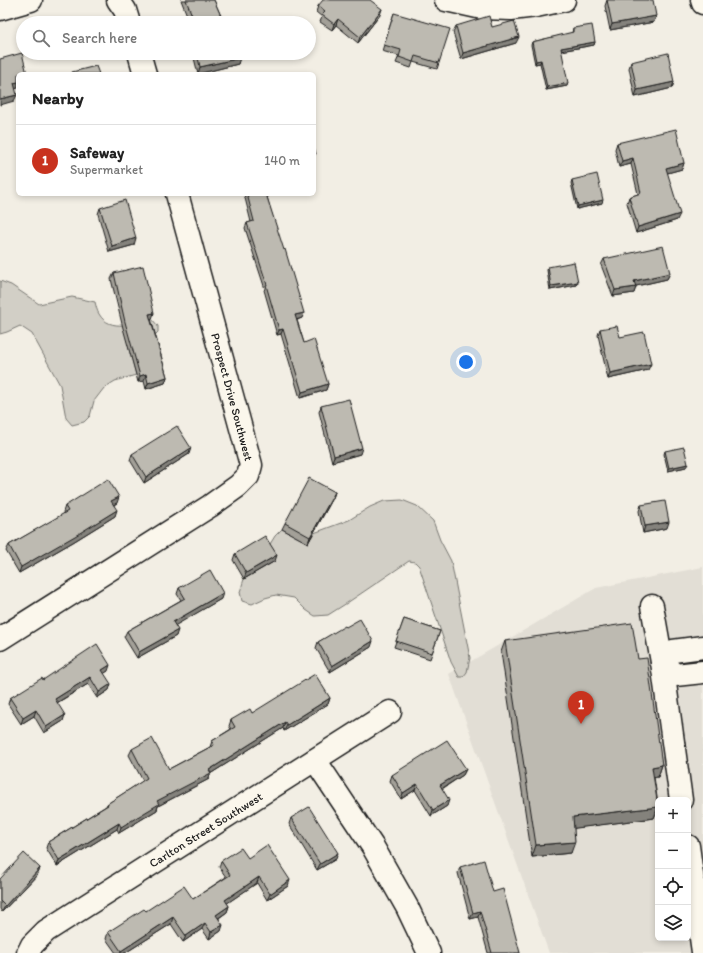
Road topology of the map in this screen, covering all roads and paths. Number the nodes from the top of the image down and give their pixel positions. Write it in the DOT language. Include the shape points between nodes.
graph roads {
  1 [pos="31,0"];
  2 [pos="118,0"];
  3 [pos="446,0"];
  4 [pos="564,0"];
  5 [pos="0,9"];
  6 [pos="127,16"];
  7 [pos="140,60"];
  8 [pos="144,72"];
  9 [pos="178,196"];
  10 [pos="652,606"];
  11 [pos="0,639"];
  12 [pos="703,647"];
  13 [pos="662,662"];
  14 [pos="703,672"];
  15 [pos="390,712"];
  16 [pos="315,760"];
  17 [pos="681,797"];
  18 [pos="691,855"];
  19 [pos="698,876"];
  20 [pos="703,952"];
  21 [pos="28,953"];
  22 [pos="429,953"];
  1 -- 5 [label="street"];
  2 -- 6 [label="street"];
  3 -- 4 [label="street" via="482,8 511,9"];
  7 -- 8 [label="street"];
  9 -- 11 [label="street, Prospect Drive Southwest" via="251,465 248,476 210,506"];
  10 -- 13 [label="street"];
  12 -- 13 [label="street" via="673,651"];
  13 -- 14 [label="street" via="676,675"];
  13 -- 17 [label="street"];
  15 -- 16 [label="street, Carlton Street Southwest"];
  16 -- 21 [label="street, Carlton Street Southwest" via="46,931"];
  16 -- 22 [label="street" via="373,847 407,907"];
  18 -- 19 [label="street"];
  19 -- 20 [label="street"];
}
